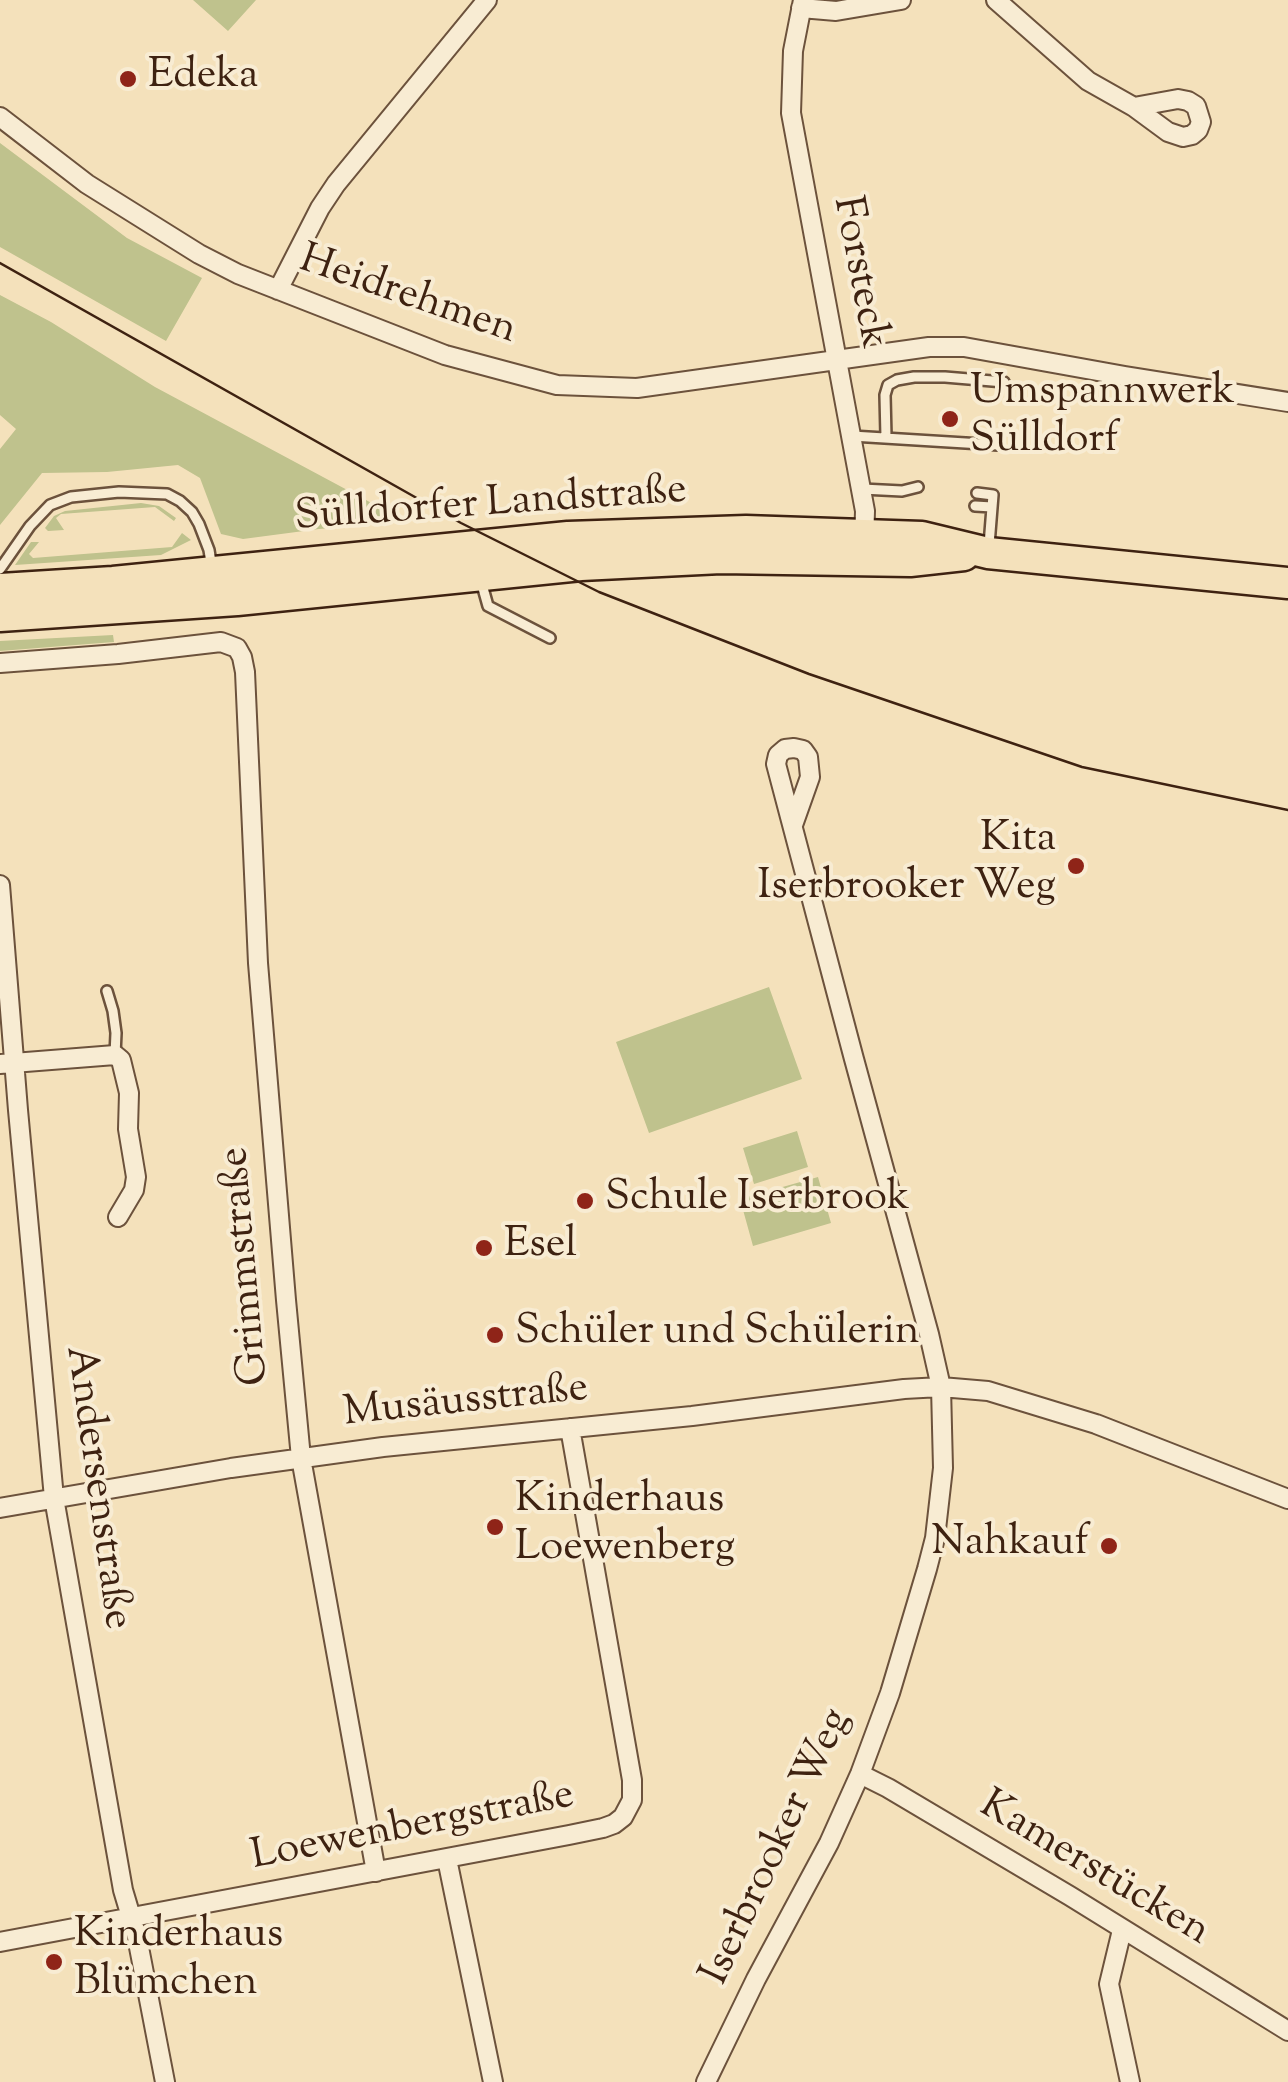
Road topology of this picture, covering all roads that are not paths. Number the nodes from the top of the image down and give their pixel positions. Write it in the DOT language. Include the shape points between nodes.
graph roads {
  1 [pos="487,0"];
  2 [pos="901,0"];
  3 [pos="996,0"];
  4 [pos="802,4"];
  5 [pos="1134,107"];
  6 [pos="0,117"];
  7 [pos="278,290"];
  8 [pos="837,360"];
  9 [pos="1004,382"];
  10 [pos="1288,402"];
  11 [pos="851,436"];
  12 [pos="886,437"];
  13 [pos="998,444"];
  14 [pos="918,487"];
  15 [pos="861,489"];
  16 [pos="902,491"];
  17 [pos="976,493"];
  18 [pos="917,500"];
  19 [pos="975,506"];
  20 [pos="992,508"];
  21 [pos="864,546"];
  22 [pos="988,553"];
  23 [pos="0,569"];
  24 [pos="478,574"];
  25 [pos="1288,584"];
  26 [pos="201,588"];
  27 [pos="11,602"];
  28 [pos="550,638"];
  29 [pos="0,663"];
  30 [pos="793,825"];
  31 [pos="0,884"];
  32 [pos="107,991"];
  33 [pos="114,1055"];
  34 [pos="7,1064"];
  35 [pos="118,1217"];
  36 [pos="942,1387"];
  37 [pos="570,1428"];
  38 [pos="301,1458"];
  39 [pos="54,1498"];
  40 [pos="1288,1499"];
  41 [pos="0,1508"];
  42 [pos="860,1774"];
  43 [pos="448,1859"];
  44 [pos="376,1872"];
  45 [pos="131,1918"];
  46 [pos="1122,1930"];
  47 [pos="0,1942"];
  48 [pos="1288,2031"];
  49 [pos="701,2081"];
  50 [pos="164,2082"];
  51 [pos="493,2082"];
  52 [pos="1130,2082"];
  1 -- 7 [label="street" via="336,184"];
  2 -- 4 [label="street" via="836,11"];
  3 -- 5 [label="street" via="1088,81"];
  4 -- 8 [label="street, Forsteck" via="791,113"];
  6 -- 7 [label="street, Heidrehmen" via="87,184 199,254"];
  7 -- 8 [label="street, Heidrehmen" via="445,355 557,384 637,388"];
  8 -- 10 [label="street, Heidrehmen" via="964,346"];
  8 -- 11 [label="street, Forsteck"];
  9 -- 12 [label="lane" via="897,380 885,394"];
  11 -- 12 [label="lane"];
  11 -- 15 [label="street, Forsteck"];
  12 -- 13 [label="lane"];
  14 -- 16 [label="lane"];
  15 -- 16 [label="lane"];
  15 -- 21 [label="street, Forsteck"];
  16 -- 18 [label="lane"];
  17 -- 20 [label="lane" via="993,495"];
  19 -- 20 [label="lane"];
  20 -- 22 [label="lane"];
  21 -- 22 [label="main road, Sülldorfer Landstraße" via="922,537"];
  21 -- 24 [label="main road, Sülldorfer Landstraße"];
  21 -- 26 [label="main road, Sülldorfer Landstraße" via="746,531 568,537"];
  22 -- 25 [label="main road, Sülldorfer Landstraße"];
  23 -- 26 [label="lane" via="50,505 97,493 149,492 167,494 192,512 209,550"];
  24 -- 26 [label="main road, Sülldorfer Landstraße"];
  24 -- 28 [label="lane" via="488,606"];
  26 -- 27 [label="main road, Sülldorfer Landstraße"];
  26 -- 27 [label="main road, Sülldorfer Landstraße" via="113,582"];
  29 -- 38 [label="street, Grimmstraße" via="211,642 230,644 242,658 258,963"];
  30 -- 36 [label="street, Iserbrooker Weg"];
  31 -- 34 [label="street, Andersenstraße"];
  32 -- 33 [label="lane"];
  33 -- 34 [label="street"];
  33 -- 35 [label="street" via="129,1093 136,1177"];
  34 -- 39 [label="street, Andersenstraße"];
  36 -- 37 [label="street, Musäusstraße"];
  36 -- 40 [label="street, Musäusstraße" via="988,1391 1096,1424"];
  36 -- 42 [label="street, Iserbrooker Weg" via="935,1538"];
  37 -- 38 [label="street, Musäusstraße"];
  37 -- 43 [label="street, Loewenbergstraße" via="632,1800 622,1817 602,1828"];
  38 -- 39 [label="street, Musäusstraße"];
  38 -- 44 [label="street, Grimmstraße"];
  39 -- 41 [label="street, Musäusstraße"];
  39 -- 45 [label="street, Andersenstraße"];
  42 -- 46 [label="street, Kamerstücken"];
  42 -- 49 [label="street, Iserbrooker Weg"];
  43 -- 44 [label="street, Loewenbergstraße"];
  43 -- 51 [label="street"];
  44 -- 45 [label="street, Loewenbergstraße"];
  45 -- 47 [label="street, Loewenbergstraße"];
  45 -- 50 [label="street, Andersenstraße"];
  46 -- 48 [label="street, Kamerstücken"];
  46 -- 52 [label="street" via="1110,1984"];
}
